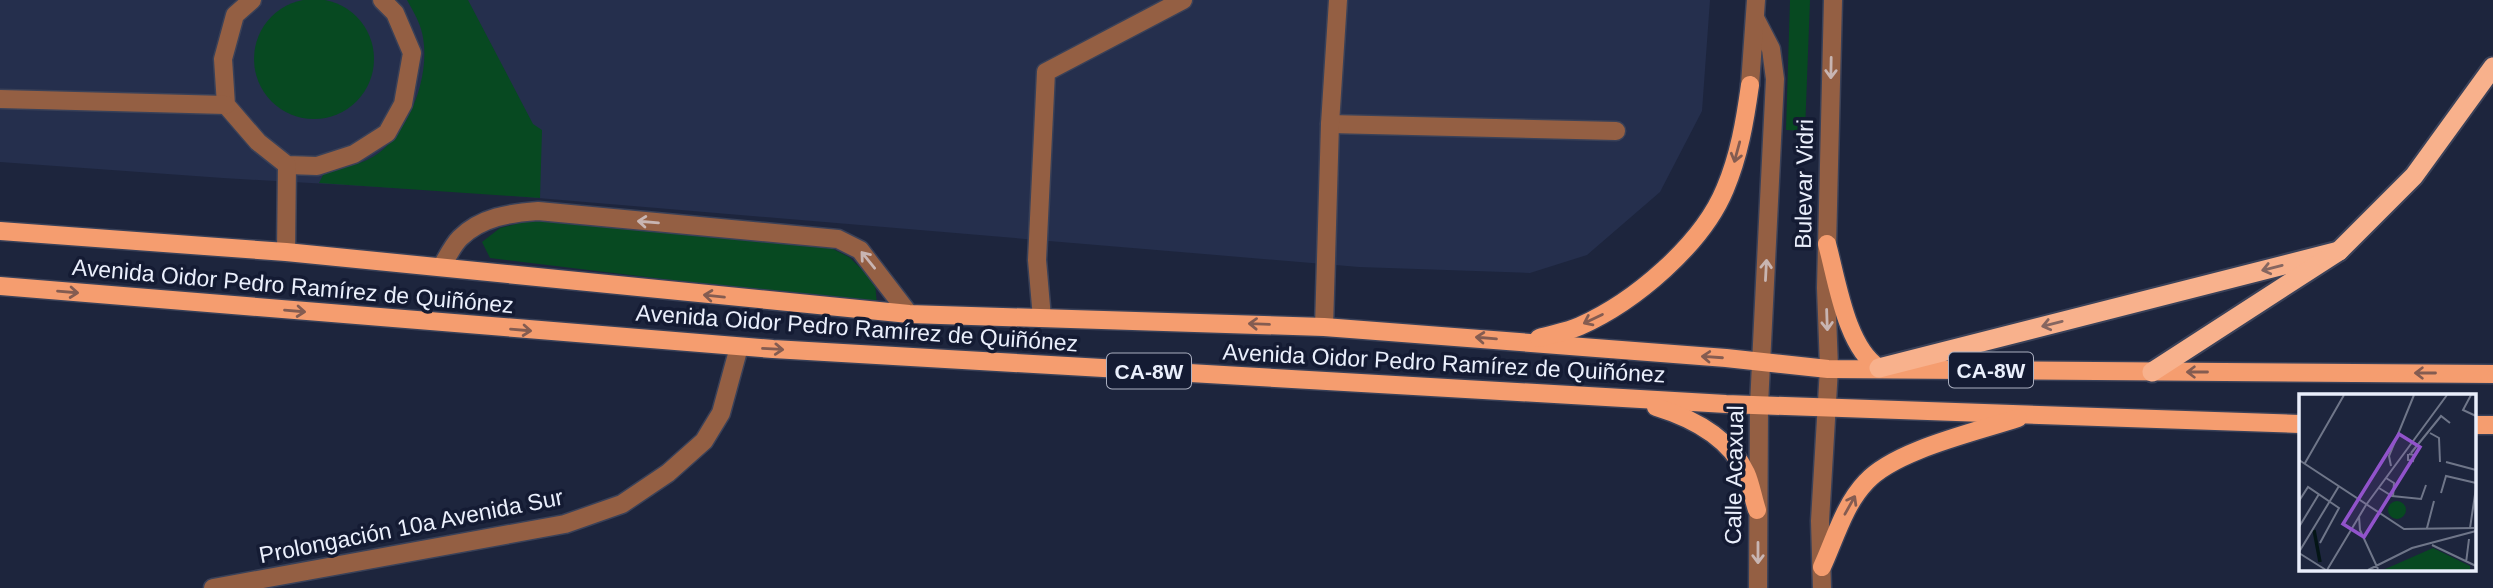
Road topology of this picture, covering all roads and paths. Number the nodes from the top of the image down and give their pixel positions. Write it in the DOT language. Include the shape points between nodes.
graph roads {
  1 [pos="252,0"];
  2 [pos="382,0"];
  3 [pos="1183,0"];
  4 [pos="1338,0"];
  5 [pos="1756,0"];
  6 [pos="1833,0"];
  7 [pos="1756,20"];
  8 [pos="2493,67"];
  9 [pos="1750,85"];
  10 [pos="0,99"];
  11 [pos="226,105"];
  12 [pos="1330,124"];
  13 [pos="1616,131"];
  14 [pos="287,165"];
  15 [pos="0,231"];
  16 [pos="1827,244"];
  17 [pos="2339,251"];
  18 [pos="286,252"];
  19 [pos="442,266"];
  20 [pos="0,286"];
  21 [pos="909,314"];
  22 [pos="1042,318"];
  23 [pos="1324,327"];
  24 [pos="1525,342"];
  25 [pos="739,347"];
  26 [pos="1761,363"];
  27 [pos="1829,368"];
  28 [pos="1879,368"];
  29 [pos="2152,372"];
  30 [pos="2493,374"];
  31 [pos="1615,398"];
  32 [pos="1759,405"];
  33 [pos="1826,407"];
  34 [pos="2030,414"];
  35 [pos="2299,424"];
  36 [pos="1757,510"];
  37 [pos="1822,567"];
  38 [pos="213,588"];
  39 [pos="1758,588"];
  40 [pos="1822,588"];
  1 -- 11 [label="street" via="235,15 223,59"];
  2 -- 14 [label="street" via="395,13 412,53 403,104 387,133 354,154 317,166"];
  3 -- 22 [label="street" via="1046,72 1037,260"];
  4 -- 12 [label="street"];
  5 -- 7 [label="street, Bulevar Vidri"];
  6 -- 16 [label="street, Bulevar Vidri, one-way"];
  7 -- 9 [label="street, Bulevar Vidri"];
  26 -- 7 [label="street, Bulevar Vidri, one-way" via="1775,79 1771,50"];
  8 -- 17 [label="highway" via="2414,176"];
  9 -- 24 [label="main road, one-way" via="1745,124 1724,192 1689,244 1666,269 1611,311 1577,327"];
  10 -- 11 [label="street"];
  11 -- 14 [label="street" via="258,142"];
  12 -- 13 [label="street"];
  12 -- 23 [label="street"];
  14 -- 18 [label="street"];
  15 -- 18 [label="main road, Avenida Oidor Pedro Ramírez de Quiñónez / CA-8W"];
  16 -- 27 [label="street, Bulevar Vidri, one-way"];
  16 -- 28 [label="main road" via="1853,333 1868,361"];
  17 -- 28 [label="highway, one-way"];
  17 -- 29 [label="highway"];
  18 -- 19 [label="main road, Avenida Oidor Pedro Ramírez de Quiñónez / CA-8W"];
  21 -- 19 [label="main road, Avenida Oidor Pedro Ramírez de Quiñónez / CA-8W, one-way"];
  21 -- 19 [label="street, one-way" via="860,250 838,239 538,211 508,213 480,223 459,238"];
  20 -- 25 [label="main road, Avenida Oidor Pedro Ramírez de Quiñónez / CA-8W, one-way"];
  21 -- 22 [label="main road, Avenida Oidor Pedro Ramírez de Quiñónez / CA-8W"];
  23 -- 22 [label="main road, Avenida Oidor Pedro Ramírez de Quiñónez / CA-8W, one-way"];
  24 -- 23 [label="main road, Avenida Oidor Pedro Ramírez de Quiñónez / CA-8W, one-way"];
  26 -- 24 [label="main road, Avenida Oidor Pedro Ramírez de Quiñónez / CA-8W, one-way"];
  25 -- 31 [label="main road, Avenida Oidor Pedro Ramírez de Quiñónez / CA-8W, one-way"];
  25 -- 38 [label="street, Prolongación 10a Avenida Sur" via="721,413 704,442 622,503 565,524"];
  26 -- 27 [label="main road, Avenida Oidor Pedro Ramírez de Quiñónez / CA-8W"];
  26 -- 32 [label="street, Calle Acaxual"];
  27 -- 28 [label="main road, CA-8W"];
  27 -- 33 [label="street"];
  28 -- 29 [label="main road, CA-8W"];
  30 -- 29 [label="main road, CA-8W, one-way"];
  31 -- 32 [label="main road, Avenida Oidor Pedro Ramírez de Quiñónez / CA-8W"];
  31 -- 36 [label="main road" via="1700,424 1725,444 1746,472"];
  32 -- 33 [label="main road, Avenida Oidor Pedro Ramírez de Quiñónez / CA-8W"];
  32 -- 36 [label="street, Calle Acaxual"];
  33 -- 34 [label="main road, Avenida Oidor Pedro Ramírez de Quiñónez / CA-8W"];
  33 -- 37 [label="street"];
  34 -- 35 [label="main road, Avenida Oidor Pedro Ramírez de Quiñónez / CA-8W"];
  37 -- 34 [label="main road, one-way" via="1849,505 1880,470 1935,445"];
  36 -- 39 [label="street, Calle Acaxual, one-way"];
  37 -- 40 [label="street"];
}
